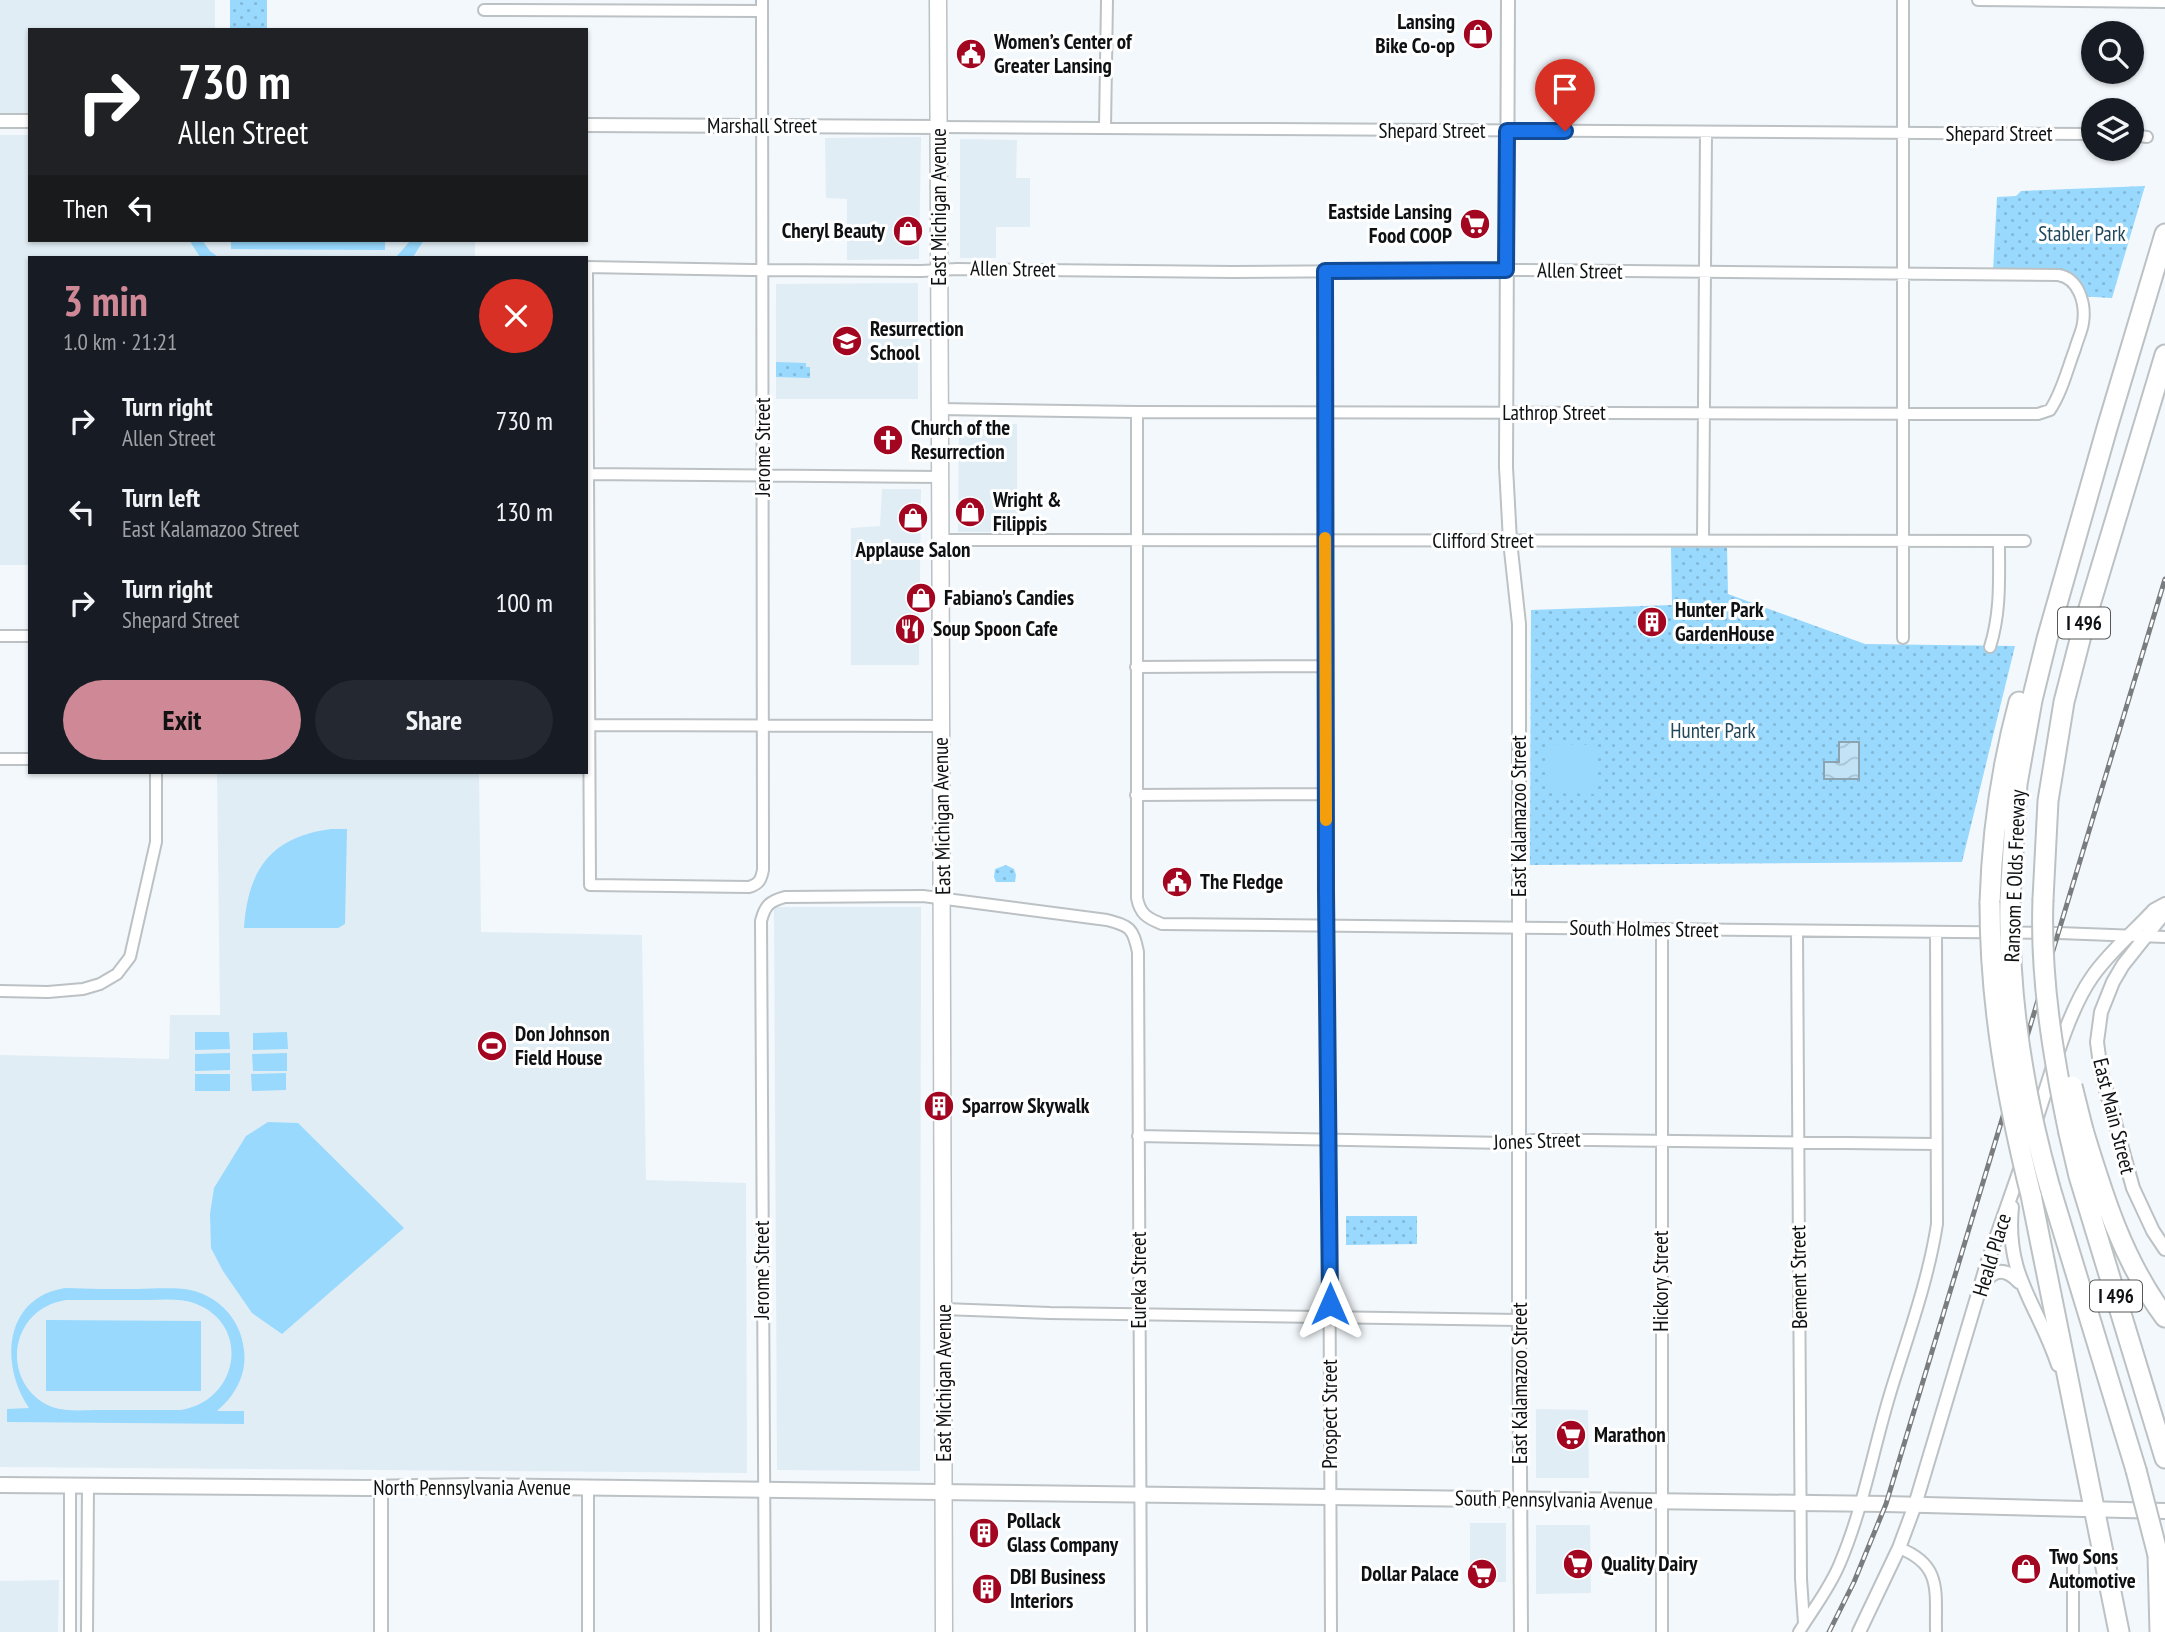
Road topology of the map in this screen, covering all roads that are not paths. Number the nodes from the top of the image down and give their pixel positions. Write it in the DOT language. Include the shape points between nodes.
graph roads {
  1 [pos="939,0"];
  2 [pos="1107,0"];
  3 [pos="1508,0"];
  4 [pos="1903,0"];
  5 [pos="1978,0"];
  6 [pos="2165,2"];
  7 [pos="762,5"];
  8 [pos="484,10"];
  9 [pos="0,121"];
  10 [pos="28,121"];
  11 [pos="588,125"];
  12 [pos="762,126"];
  13 [pos="939,127"];
  14 [pos="1105,128"];
  15 [pos="1507,131"];
  16 [pos="1706,132"];
  17 [pos="1903,133"];
  18 [pos="2081,134"];
  19 [pos="2144,137"];
  20 [pos="2147,137"];
  21 [pos="2165,234"];
  22 [pos="588,268"];
  23 [pos="762,270"];
  24 [pos="939,270"];
  25 [pos="1506,270"];
  26 [pos="1325,271"];
  27 [pos="1705,272"];
  28 [pos="1902,274"];
  29 [pos="2083,299"];
  30 [pos="2165,355"];
  31 [pos="939,409"];
  32 [pos="1137,412"];
  33 [pos="1325,412"];
  34 [pos="1506,413"];
  35 [pos="1704,413"];
  36 [pos="1903,413"];
  37 [pos="2107,428"];
  38 [pos="588,474"];
  39 [pos="764,475"];
  40 [pos="940,477"];
  41 [pos="940,540"];
  42 [pos="1325,540"];
  43 [pos="1703,540"];
  44 [pos="1136,541"];
  45 [pos="1510,541"];
  46 [pos="2025,541"];
  47 [pos="1903,542"];
  48 [pos="1999,542"];
  49 [pos="0,636"];
  50 [pos="28,636"];
  51 [pos="1903,638"];
  52 [pos="1990,647"];
  53 [pos="1325,666"];
  54 [pos="1136,667"];
  55 [pos="588,725"];
  56 [pos="763,725"];
  57 [pos="941,726"];
  58 [pos="0,759"];
  59 [pos="28,759"];
  60 [pos="156,774"];
  61 [pos="588,774"];
  62 [pos="1326,794"];
  63 [pos="1136,795"];
  64 [pos="943,898"];
  65 [pos="2165,905"];
  66 [pos="2165,912"];
  67 [pos="1326,925"];
  68 [pos="1519,926"];
  69 [pos="1662,929"];
  70 [pos="1797,930"];
  71 [pos="1936,932"];
  72 [pos="2130,935"];
  73 [pos="2147,936"];
  74 [pos="2165,937"];
  75 [pos="0,991"];
  76 [pos="2076,1131"];
  77 [pos="1138,1136"];
  78 [pos="1329,1140"];
  79 [pos="1520,1142"];
  80 [pos="1661,1142"];
  81 [pos="1798,1143"];
  82 [pos="1936,1144"];
  83 [pos="2017,1179"];
  84 [pos="2165,1249"];
  85 [pos="2022,1285"];
  86 [pos="1981,1290"];
  87 [pos="943,1310"];
  88 [pos="1139,1314"];
  89 [pos="1330,1317"];
  90 [pos="2165,1317"];
  91 [pos="1519,1320"];
  92 [pos="2074,1415"];
  93 [pos="2165,1458"];
  94 [pos="0,1485"];
  95 [pos="70,1485"];
  96 [pos="88,1486"];
  97 [pos="381,1487"];
  98 [pos="587,1489"];
  99 [pos="765,1490"];
  100 [pos="944,1492"];
  101 [pos="1140,1494"];
  102 [pos="1331,1497"];
  103 [pos="1521,1500"];
  104 [pos="1661,1501"];
  105 [pos="1800,1503"];
  106 [pos="1860,1504"];
  107 [pos="1915,1505"];
  108 [pos="2094,1510"];
  109 [pos="2165,1511"];
  110 [pos="1899,1548"];
  111 [pos="2158,1555"];
  112 [pos="2073,1565"];
  113 [pos="2165,1603"];
  114 [pos="1802,1627"];
  115 [pos="70,1632"];
  116 [pos="87,1632"];
  117 [pos="381,1632"];
  118 [pos="588,1632"];
  119 [pos="765,1632"];
  120 [pos="944,1632"];
  121 [pos="1141,1632"];
  122 [pos="1331,1632"];
  123 [pos="1521,1632"];
  124 [pos="1662,1632"];
  125 [pos="1859,1632"];
  126 [pos="1936,1632"];
  127 [pos="2073,1632"];
  128 [pos="2119,1632"];
  129 [pos="2160,1632"];
  1 -- 13 [label="main road, East Michigan Avenue"];
  2 -- 14 [label="street"];
  3 -- 15 [label="street, East Kalamazoo Street"];
  4 -- 17 [label="street"];
  5 -- 6 [label="street"];
  7 -- 8 [label="street"];
  7 -- 12 [label="street, Jerome Street"];
  9 -- 10 [label="street"];
  11 -- 12 [label="street, Marshall Street"];
  12 -- 13 [label="street, Marshall Street"];
  12 -- 23 [label="street, Jerome Street"];
  13 -- 14 [label="street, Shepard Street"];
  13 -- 24 [label="main road, East Michigan Avenue"];
  14 -- 15 [label="street, Shepard Street"];
  15 -- 16 [label="street, Shepard Street"];
  15 -- 25 [label="street, East Kalamazoo Street"];
  16 -- 17 [label="street, Shepard Street"];
  16 -- 27 [label="street"];
  17 -- 18 [label="street, Shepard Street"];
  17 -- 28 [label="street"];
  19 -- 20 [label="street"];
  21 -- 37 [label="highway, Ransom E Olds Freeway / I 496"];
  22 -- 23 [label="street, Allen Street"];
  23 -- 24 [label="street, Allen Street"];
  23 -- 39 [label="street, Jerome Street"];
  24 -- 26 [label="street, Allen Street"];
  24 -- 31 [label="main road, East Michigan Avenue"];
  25 -- 26 [label="street, Allen Street"];
  25 -- 27 [label="street, Allen Street"];
  25 -- 34 [label="street, East Kalamazoo Street"];
  26 -- 33 [label="street, Prospect Street"];
  27 -- 28 [label="street, Allen Street"];
  27 -- 35 [label="street"];
  28 -- 29 [label="street, Allen Street" via="2067,276"];
  28 -- 36 [label="street"];
  29 -- 36 [label="street, Lathrop Street" via="2083,323 2050,410 2038,414"];
  30 -- 76 [label="highway, Ransom E Olds Freeway / I 496, bridge" via="2074,660 2056,743 2046,831 2043,947 2056,1068"];
  31 -- 32 [label="street, Lathrop Street"];
  31 -- 40 [label="main road, East Michigan Avenue"];
  32 -- 33 [label="street, Lathrop Street"];
  32 -- 44 [label="street"];
  33 -- 34 [label="street, Lathrop Street"];
  33 -- 42 [label="street, Prospect Street"];
  34 -- 35 [label="street, Lathrop Street"];
  34 -- 45 [label="street, East Kalamazoo Street"];
  35 -- 36 [label="street, Lathrop Street"];
  35 -- 43 [label="street"];
  36 -- 47 [label="street"];
  37 -- 92 [label="highway, bridge" via="2012,729 1997,807 1990,903 1997,1034"];
  37 -- 111 [label="highway, Ransom E Olds Freeway / I 496, bridge" via="2030,709 2016,797 2010,901 2012,980 2019,1044 2050,1188"];
  38 -- 39 [label="street"];
  39 -- 40 [label="street"];
  39 -- 56 [label="street, Jerome Street"];
  40 -- 41 [label="main road, East Michigan Avenue"];
  41 -- 44 [label="street, Clifford Street"];
  41 -- 57 [label="main road, East Michigan Avenue"];
  42 -- 44 [label="street, Clifford Street"];
  42 -- 45 [label="street, Clifford Street"];
  42 -- 53 [label="street, Prospect Street"];
  43 -- 45 [label="street, Clifford Street"];
  43 -- 47 [label="street, Clifford Street"];
  44 -- 54 [label="street"];
  45 -- 68 [label="street, East Kalamazoo Street" via="1519,624"];
  46 -- 48 [label="street, Clifford Street"];
  47 -- 48 [label="street, Clifford Street"];
  47 -- 51 [label="street"];
  48 -- 52 [label="street" via="2000,594"];
  49 -- 50 [label="street"];
  53 -- 54 [label="street"];
  53 -- 62 [label="street, Prospect Street"];
  54 -- 63 [label="street"];
  55 -- 56 [label="street"];
  56 -- 57 [label="street"];
  56 -- 61 [label="street, Jerome Street" via="763,870 761,879 749,887 590,884"];
  57 -- 64 [label="main road, East Michigan Avenue"];
  58 -- 59 [label="street"];
  60 -- 75 [label="street" via="156,842 130,957 117,974 83,989"];
  62 -- 63 [label="street"];
  62 -- 67 [label="street, Prospect Street"];
  63 -- 67 [label="street, South Holmes Street" via="1137,898 1144,915 1162,924"];
  64 -- 77 [label="street, Eureka Street" via="1107,920 1124,924 1135,935"];
  64 -- 87 [label="main road, East Michigan Avenue"];
  64 -- 99 [label="street, Jerome Street" via="785,897 772,900 764,909"];
  65 -- 72 [label="street, Heald Place"];
  66 -- 73 [label="street, East Main Street"];
  67 -- 68 [label="street, South Holmes Street"];
  67 -- 78 [label="street, Prospect Street"];
  68 -- 69 [label="street, South Holmes Street"];
  68 -- 79 [label="street, East Kalamazoo Street"];
  69 -- 70 [label="street, South Holmes Street"];
  69 -- 80 [label="street, Hickory Street"];
  70 -- 71 [label="street, South Holmes Street"];
  70 -- 81 [label="street, Bement Street"];
  71 -- 72 [label="street, South Holmes Street"];
  71 -- 82 [label="street"];
  72 -- 73 [label="street, South Holmes Street"];
  72 -- 83 [label="street, Heald Place" via="2098,969 2080,997"];
  73 -- 74 [label="street, South Holmes Street"];
  73 -- 84 [label="street, East Main Street" via="2108,991 2097,1052 2133,1188"];
  76 -- 90 [label="highway" via="2122,1244"];
  76 -- 93 [label="highway, Ransom E Olds Freeway / I 496" via="2079,1176"];
  77 -- 78 [label="street, Jones Street"];
  77 -- 88 [label="street, Eureka Street"];
  78 -- 79 [label="street, Jones Street"];
  78 -- 89 [label="street, Prospect Street"];
  79 -- 80 [label="street, Jones Street"];
  79 -- 91 [label="street, East Kalamazoo Street"];
  80 -- 81 [label="street, Jones Street"];
  80 -- 104 [label="street, Hickory Street"];
  81 -- 82 [label="street, Jones Street"];
  81 -- 105 [label="street, Bement Street"];
  82 -- 106 [label="street" via="1937,1224 1932,1259"];
  83 -- 85 [label="street" via="2010,1232"];
  83 -- 86 [label="street, Heald Place"];
  85 -- 86 [label="street" via="2011,1273 2000,1271 1989,1276"];
  85 -- 92 [label="street" via="2049,1342"];
  86 -- 107 [label="street, Heald Place"];
  87 -- 88 [label="street"];
  87 -- 100 [label="main road, East Michigan Avenue"];
  88 -- 89 [label="street"];
  88 -- 101 [label="street, Eureka Street"];
  89 -- 91 [label="street"];
  89 -- 102 [label="street, Prospect Street"];
  91 -- 103 [label="street, East Kalamazoo Street"];
  92 -- 108 [label="highway"];
  94 -- 95 [label="main road, North Pennsylvania Avenue"];
  95 -- 96 [label="main road, North Pennsylvania Avenue"];
  95 -- 115 [label="street"];
  96 -- 97 [label="main road, North Pennsylvania Avenue"];
  96 -- 116 [label="street"];
  97 -- 98 [label="main road, North Pennsylvania Avenue"];
  97 -- 117 [label="street"];
  98 -- 99 [label="main road, North Pennsylvania Avenue"];
  98 -- 118 [label="street"];
  99 -- 100 [label="main road, North Pennsylvania Avenue"];
  99 -- 119 [label="street, Jerome Street"];
  100 -- 101 [label="main road, South Pennsylvania Avenue"];
  100 -- 120 [label="main road, East Michigan Avenue"];
  101 -- 102 [label="main road, South Pennsylvania Avenue"];
  101 -- 121 [label="street, Eureka Street"];
  102 -- 103 [label="main road, South Pennsylvania Avenue"];
  102 -- 122 [label="street, Prospect Street"];
  103 -- 104 [label="main road, South Pennsylvania Avenue"];
  103 -- 123 [label="street, East Kalamazoo Street"];
  104 -- 105 [label="main road, South Pennsylvania Avenue"];
  104 -- 124 [label="street, Hickory Street"];
  105 -- 106 [label="main road, South Pennsylvania Avenue"];
  105 -- 114 [label="street, Bement Street"];
  106 -- 107 [label="main road, South Pennsylvania Avenue"];
  106 -- 114 [label="street" via="1840,1563"];
  107 -- 108 [label="main road, South Pennsylvania Avenue"];
  107 -- 110 [label="street, Heald Place"];
  108 -- 109 [label="main road, South Pennsylvania Avenue"];
  108 -- 128 [label="highway"];
  110 -- 125 [label="street, Heald Place"];
  110 -- 126 [label="street" via="1919,1557 1933,1576"];
  111 -- 113 [label="highway, Ransom E Olds Freeway / I 496"];
  111 -- 129 [label="highway"];
  112 -- 127 [label="street"];
}
